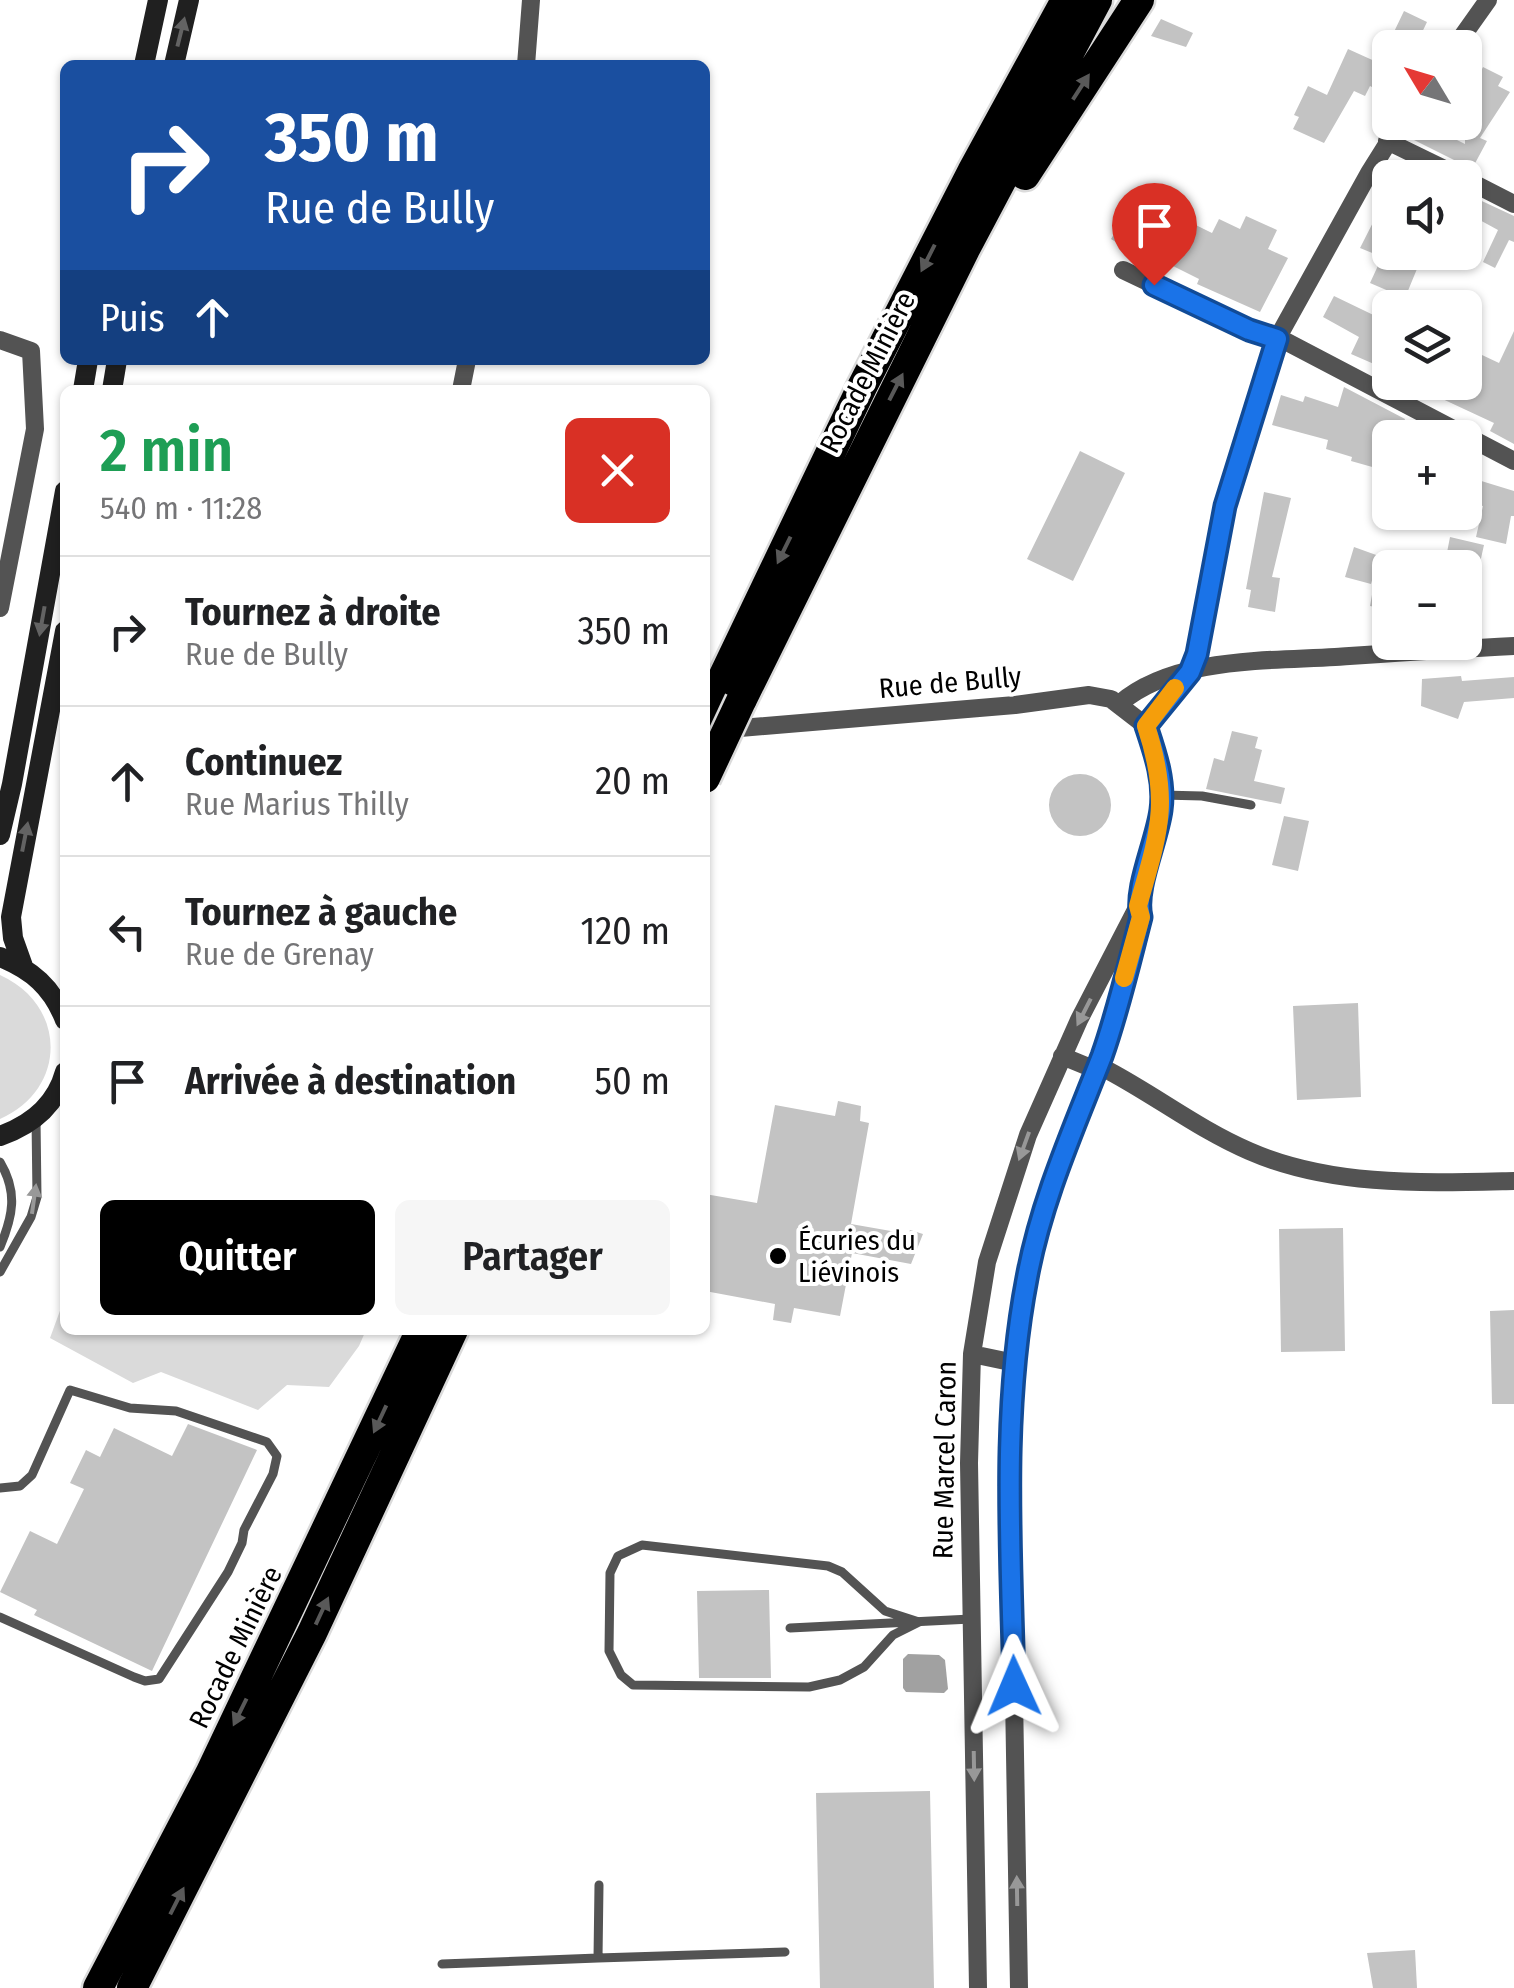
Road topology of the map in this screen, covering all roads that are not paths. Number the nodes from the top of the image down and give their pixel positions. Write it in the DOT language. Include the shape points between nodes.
graph roads {
  1 [pos="158,0"];
  2 [pos="189,0"];
  3 [pos="530,0"];
  4 [pos="1048,0"];
  5 [pos="1066,0"];
  6 [pos="1098,0"];
  7 [pos="1139,0"];
  8 [pos="1488,0"];
  9 [pos="1467,30"];
  10 [pos="145,60"];
  11 [pos="175,60"];
  12 [pos="526,60"];
  13 [pos="1388,141"];
  14 [pos="1427,160"];
  15 [pos="972,172"];
  16 [pos="1482,187"];
  17 [pos="1514,204"];
  18 [pos="965,249"];
  19 [pos="1123,270"];
  20 [pos="1277,339"];
  21 [pos="0,340"];
  22 [pos="1514,461"];
  23 [pos="60,519"];
  24 [pos="0,608"];
  25 [pos="1514,646"];
  26 [pos="60,657"];
  27 [pos="1190,672"];
  28 [pos="1119,704"];
  29 [pos="710,711"];
  30 [pos="710,717"];
  31 [pos="1146,726"];
  32 [pos="710,768"];
  33 [pos="1162,795"];
  34 [pos="1251,805"];
  35 [pos="0,835"];
  36 [pos="1138,906"];
  37 [pos="0,957"];
  38 [pos="23,966"];
  39 [pos="56,988"];
  40 [pos="1062,1056"];
  41 [pos="1096,1070"];
  42 [pos="60,1083"];
  43 [pos="36,1118"];
  44 [pos="0,1136"];
  45 [pos="0,1162"];
  46 [pos="1514,1181"];
  47 [pos="0,1247"];
  48 [pos="0,1272"];
  49 [pos="419,1335"];
  50 [pos="451,1335"];
  51 [pos="972,1354"];
  52 [pos="1014,1362"];
  53 [pos="3,1488"];
  54 [pos="0,1500"];
  55 [pos="0,1617"];
  56 [pos="972,1619"];
  57 [pos="919,1622"];
  58 [pos="790,1628"];
  59 [pos="599,1885"];
  60 [pos="785,1952"];
  61 [pos="598,1958"];
  62 [pos="442,1964"];
  63 [pos="98,1988"];
  64 [pos="132,1988"];
  65 [pos="978,1988"];
  66 [pos="1019,1988"];
  1 -- 10 [label="main road"];
  11 -- 2 [label="main road, one-way"];
  3 -- 12 [label="street"];
  4 -- 15 [label="highway"];
  5 -- 15 [label="highway, Rocade Minière"];
  6 -- 18 [label="highway, Rocade Minière"];
  18 -- 7 [label="highway, one-way" via="991,233"];
  8 -- 9 [label="street"];
  13 -- 14 [label="street"];
  13 -- 20 [label="street"];
  15 -- 29 [label="highway, Rocade Minière, one-way"];
  16 -- 17 [label="street"];
  32 -- 18 [label="highway, Rocade Minière, one-way, bridge"];
  19 -- 20 [label="street"];
  20 -- 22 [label="street"];
  20 -- 27 [label="street" via="1225,506"];
  21 -- 24 [label="street" via="31,352 35,429"];
  23 -- 35 [label="main road, one-way"];
  25 -- 27 [label="street"];
  38 -- 26 [label="main road, one-way" via="11,917"];
  27 -- 28 [label="street" via="1161,678"];
  27 -- 31 [label="street"];
  28 -- 30 [label="street, Rue de Bully" via="1089,695 1014,705"];
  28 -- 31 [label="street"];
  31 -- 33 [label="street, Rue Marcel Caron"];
  33 -- 34 [label="lane"];
  33 -- 36 [label="street, Rue Marcel Caron"];
  36 -- 40 [label="street, Rue Marcel Caron, one-way"];
  36 -- 41 [label="street, Rue Marcel Caron" via="1141,917"];
  37 -- 38 [label="main road"];
  38 -- 39 [label="main road"];
  40 -- 41 [label="street"];
  40 -- 51 [label="street, Rue Marcel Caron, one-way" via="1028,1135 988,1262"];
  41 -- 46 [label="street" via="1109,1071 1248,1151 1322,1174 1404,1182"];
  41 -- 52 [label="street, Rue Marcel Caron" via="1036,1234"];
  42 -- 43 [label="main road"];
  43 -- 44 [label="main road"];
  48 -- 43 [label="lane, one-way" via="37,1197"];
  45 -- 47 [label="lane" via="14,1202"];
  49 -- 63 [label="highway, Rocade Minière, one-way" via="210,1772"];
  64 -- 50 [label="highway, one-way" via="304,1650"];
  51 -- 52 [label="street"];
  51 -- 56 [label="street, Rue Marcel Caron"];
  66 -- 52 [label="street, Rue Marcel Caron, one-way"];
  53 -- 54 [label="lane"];
  53 -- 55 [label="lane" via="20,1486 32,1475 70,1390 130,1408 176,1411 267,1442 277,1456 228,1572 158,1679 145,1681"];
  56 -- 57 [label="lane"];
  56 -- 65 [label="street, Rue Marcel Caron, one-way"];
  57 -- 57 [label="lane" via="894,1635 864,1668 809,1687 633,1685 609,1651 610,1573 618,1556 642,1544 828,1566 885,1611"];
  57 -- 58 [label="lane"];
  59 -- 61 [label="lane"];
  60 -- 61 [label="lane"];
  61 -- 62 [label="lane"];
}
